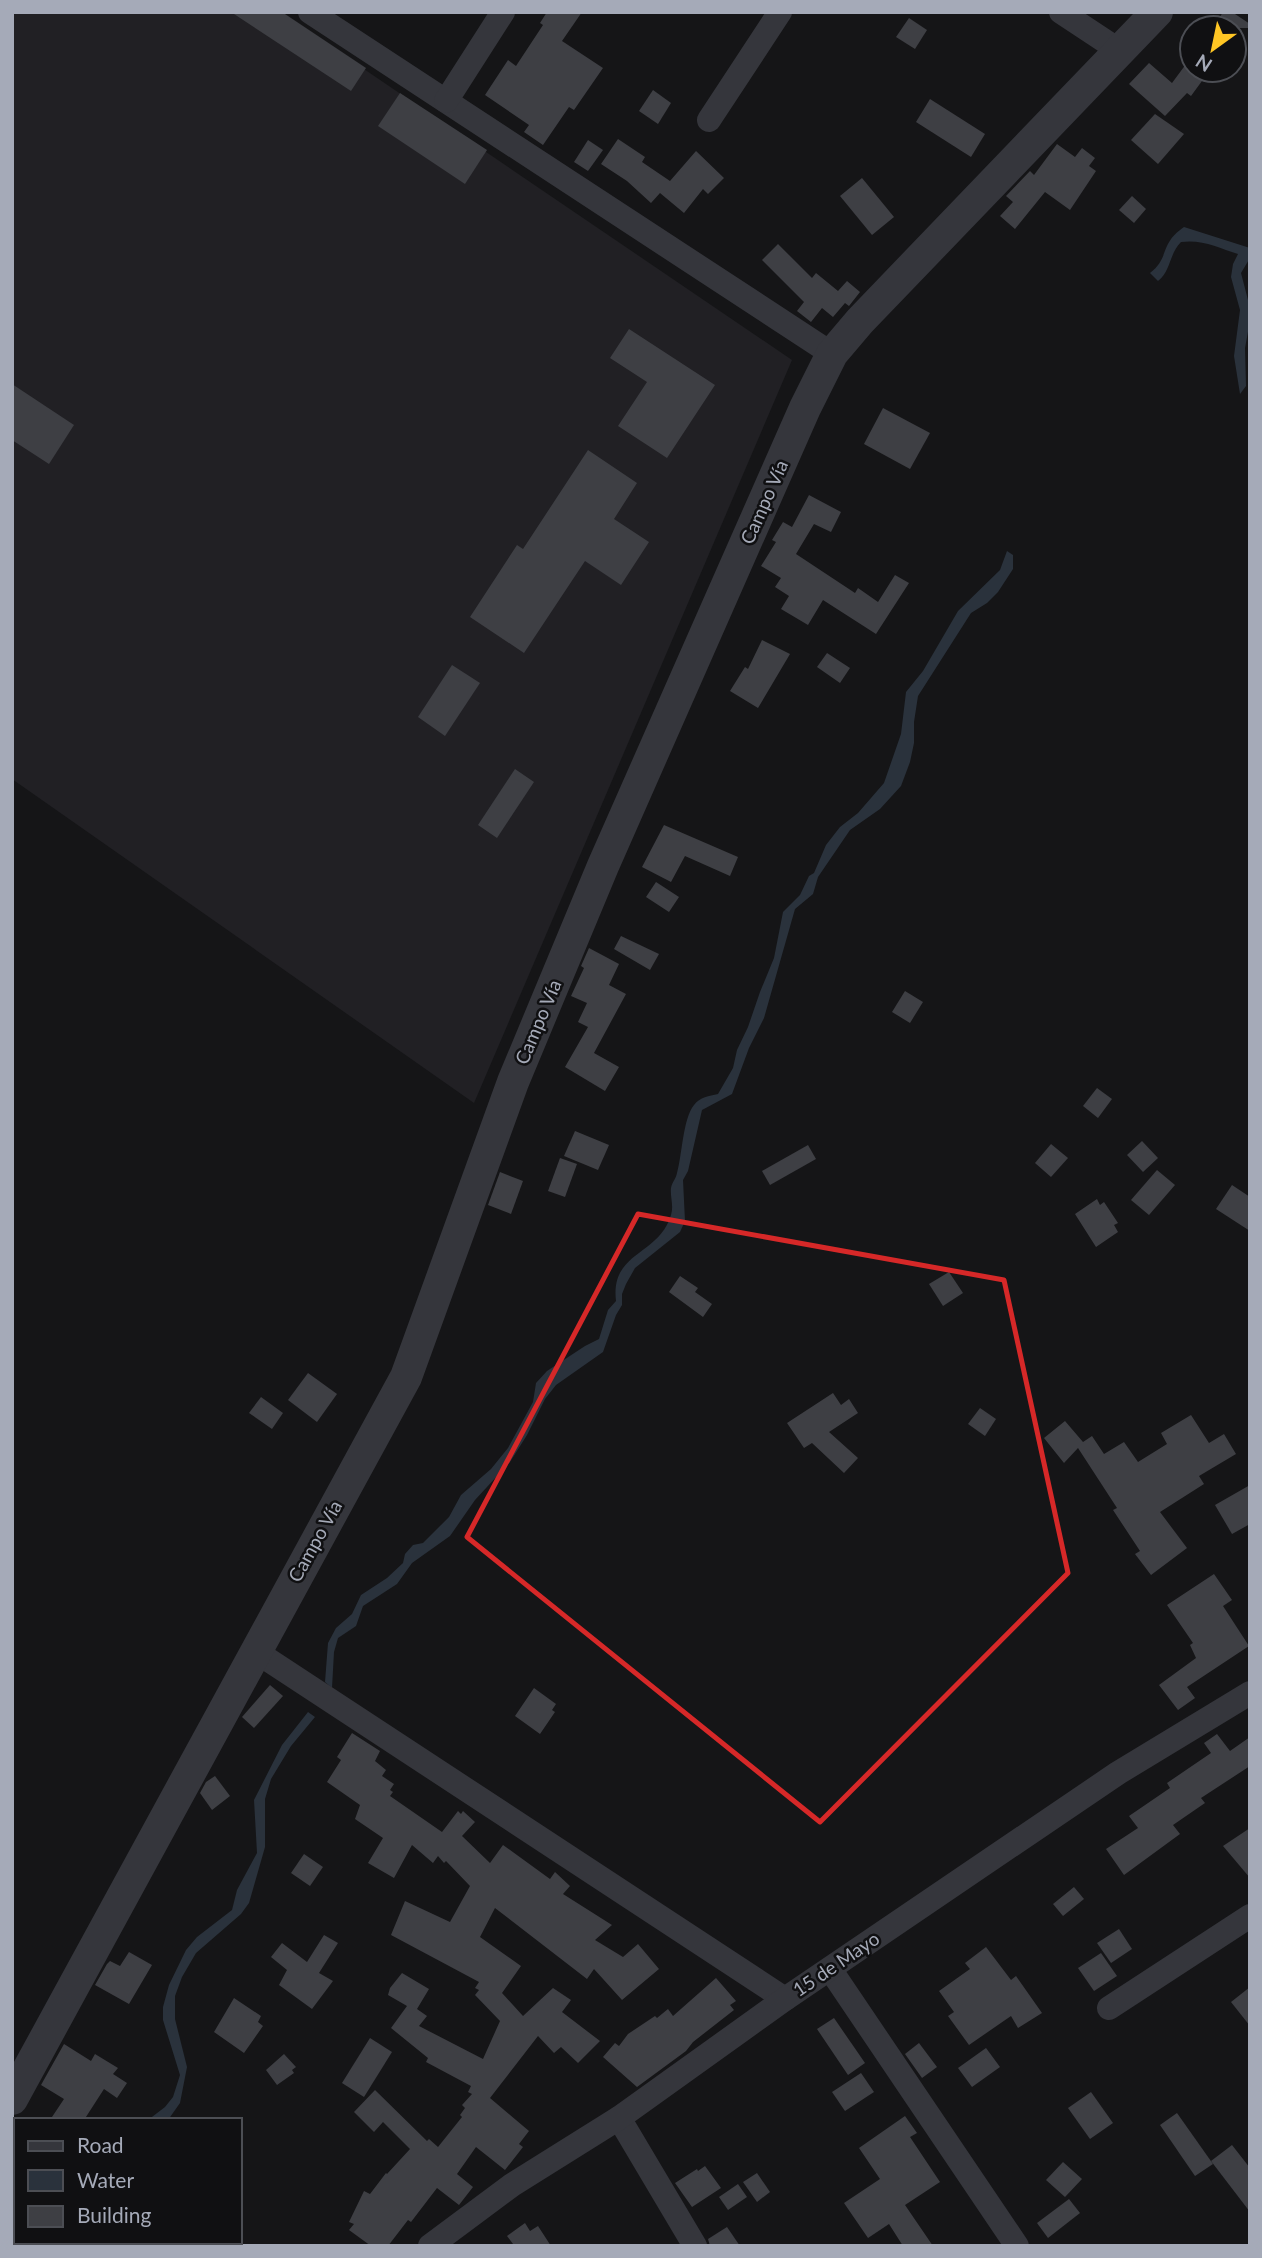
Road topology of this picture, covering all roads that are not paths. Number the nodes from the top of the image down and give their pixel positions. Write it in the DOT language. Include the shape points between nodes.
graph roads {
  1 [pos="310,12"];
  2 [pos="503,12"];
  3 [pos="780,12"];
  4 [pos="1061,12"];
  5 [pos="1157,12"];
  6 [pos="1120,51"];
  7 [pos="446,101"];
  8 [pos="709,120"];
  9 [pos="832,354"];
  10 [pos="255,1651"];
  11 [pos="1250,1693"];
  12 [pos="1250,1916"];
  13 [pos="830,1969"];
  14 [pos="785,1999"];
  15 [pos="1109,2008"];
  16 [pos="12,2099"];
  17 [pos="619,2118"];
  18 [pos="430,2246"];
  19 [pos="695,2246"];
  20 [pos="1017,2246"];
  1 -- 7 [label="street"];
  2 -- 7 [label="street"];
  3 -- 8 [label="street"];
  4 -- 6 [label="street"];
  5 -- 6 [label="street, Campo Vía"];
  6 -- 9 [label="street, Campo Vía"];
  7 -- 9 [label="street"];
  9 -- 10 [label="street, Campo Vía" via="614,841 513,1082 405,1377"];
  10 -- 14 [label="street"];
  10 -- 16 [label="street, Campo Vía"];
  11 -- 13 [label="street, 15 de Mayo" via="1118,1773"];
  12 -- 15 [label="street"];
  13 -- 14 [label="street, 15 de Mayo"];
  13 -- 20 [label="street"];
  14 -- 17 [label="street, 15 de Mayo"];
  17 -- 18 [label="street, 15 de Mayo" via="512,2185"];
  17 -- 19 [label="street"];
}
